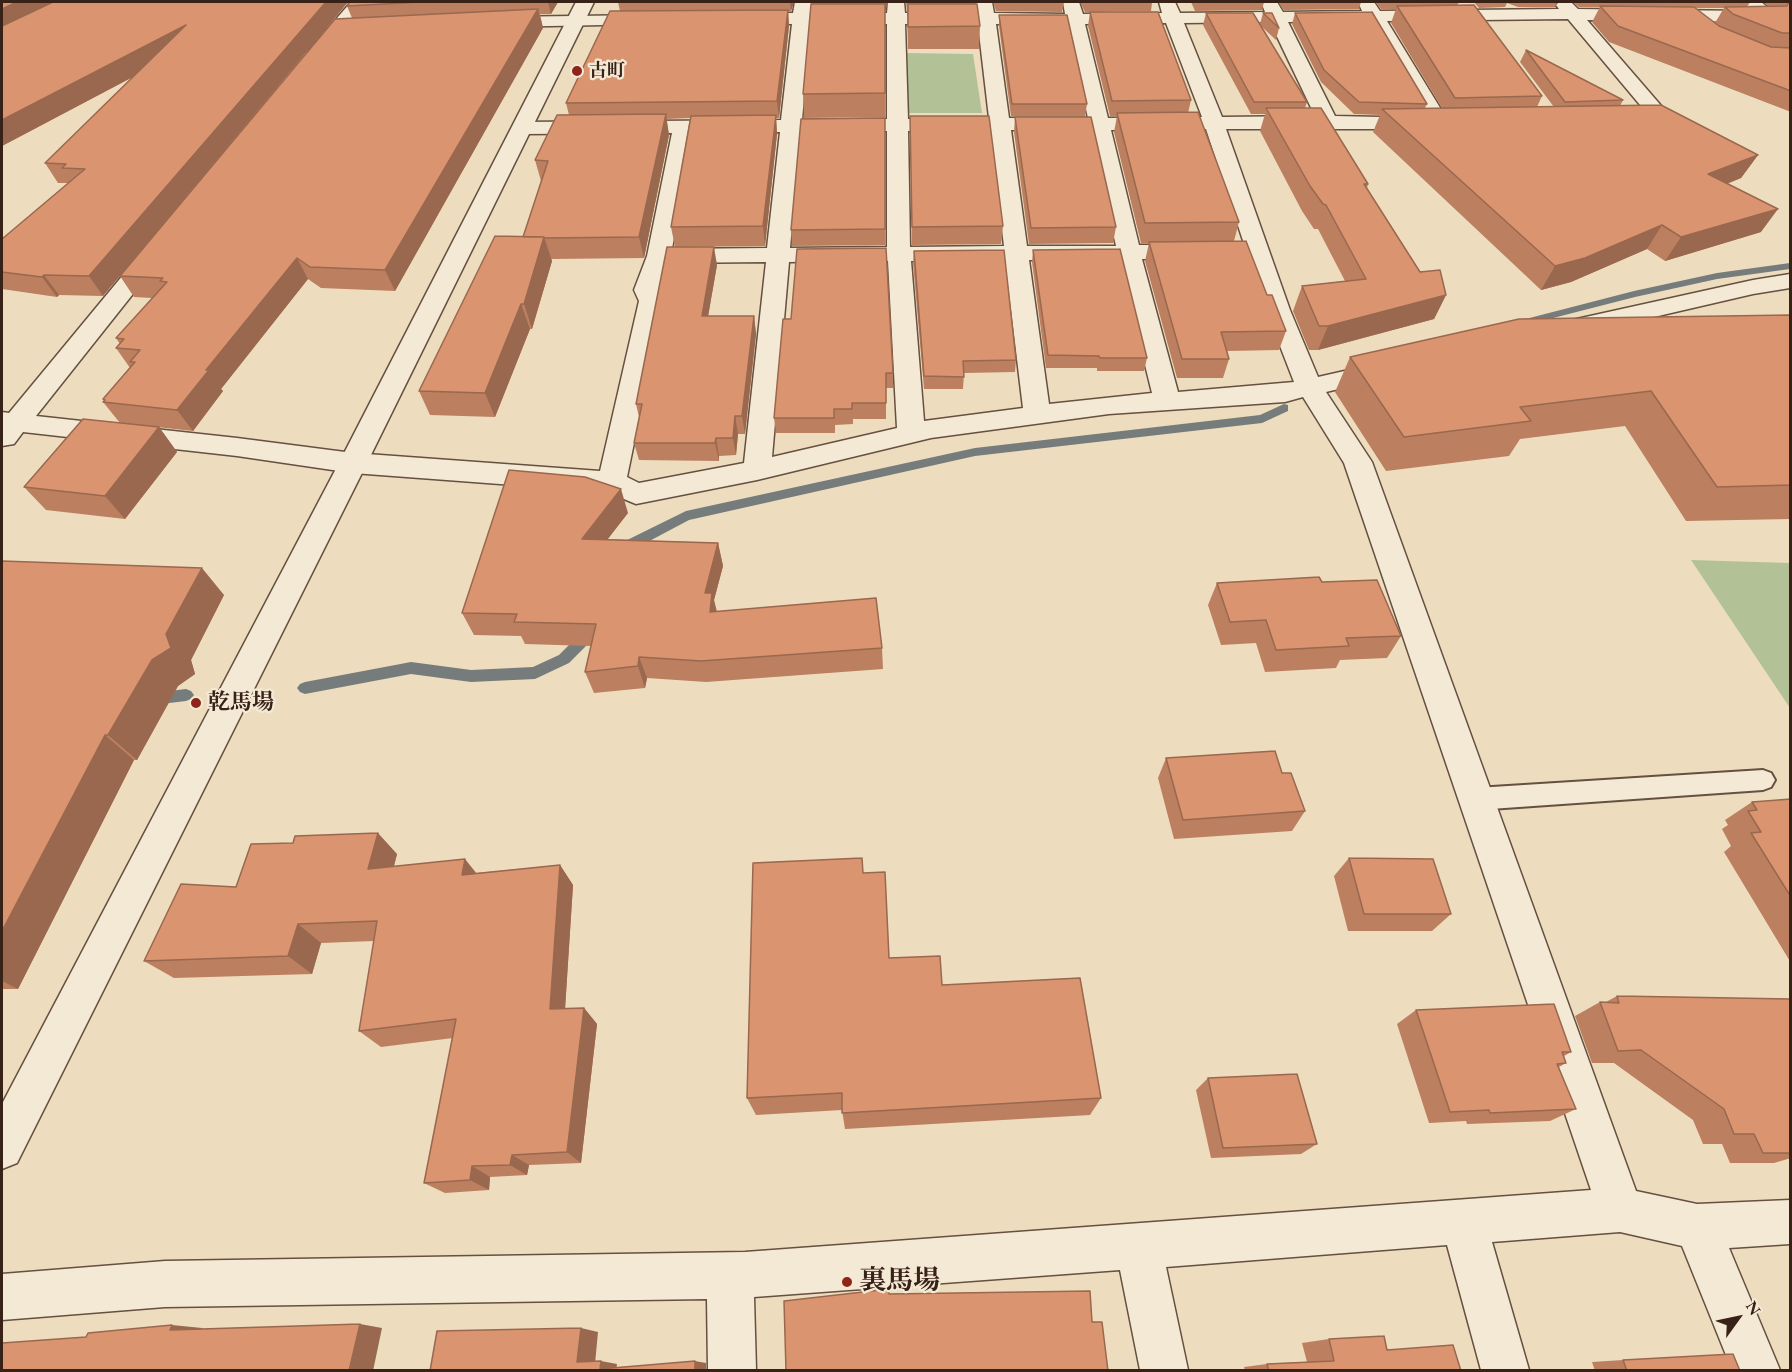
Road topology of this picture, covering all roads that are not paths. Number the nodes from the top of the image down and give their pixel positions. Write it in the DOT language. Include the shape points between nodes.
graph roads {
  1 [pos="360,2"];
  2 [pos="1751,2"];
  3 [pos="1468,8"];
  4 [pos="1567,8"];
  5 [pos="1170,9"];
  6 [pos="1273,9"];
  7 [pos="1371,9"];
  8 [pos="802,10"];
  9 [pos="896,10"];
  10 [pos="986,10"];
  11 [pos="1074,10"];
  12 [pos="580,11"];
  13 [pos="1692,17"];
  14 [pos="1769,17"];
  15 [pos="1791,17"];
  16 [pos="725,18"];
  17 [pos="668,19"];
  18 [pos="477,24"];
  19 [pos="335,30"];
  20 [pos="357,32"];
  21 [pos="1486,33"];
  22 [pos="1716,36"];
  23 [pos="306,68"];
  24 [pos="1641,121"];
  25 [pos="1328,122"];
  26 [pos="1214,123"];
  27 [pos="1440,124"];
  28 [pos="1463,124"];
  29 [pos="1101,125"];
  30 [pos="1000,126"];
  31 [pos="792,127"];
  32 [pos="896,127"];
  33 [pos="522,128"];
  34 [pos="683,128"];
  35 [pos="165,239"];
  36 [pos="1234,251"];
  37 [pos="1257,251"];
  38 [pos="1211,252"];
  39 [pos="1129,253"];
  40 [pos="899,254"];
  41 [pos="1017,254"];
  42 [pos="659,256"];
  43 [pos="779,257"];
  44 [pos="1791,281"];
  45 [pos="1554,332"];
  46 [pos="1402,366"];
  47 [pos="1309,387"];
  48 [pos="1167,401"];
  49 [pos="1037,415"];
  50 [pos="6,428"];
  51 [pos="911,433"];
  52 [pos="353,463"];
  53 [pos="757,470"];
  54 [pos="612,482"];
  55 [pos="1763,780"];
  56 [pos="1476,799"];
  57 [pos="2,1148"];
  58 [pos="1620,1210"];
  59 [pos="1463,1221"];
  60 [pos="1791,1222"];
  61 [pos="1697,1227"];
  62 [pos="1138,1245"];
  63 [pos="730,1276"];
  64 [pos="2,1298"];
  65 [pos="732,1371"];
  66 [pos="1164,1371"];
  67 [pos="1505,1371"];
  68 [pos="1756,1371"];
  1 -- 19 [label="street"];
  2 -- 14 [label="street"];
  3 -- 4 [label="street"];
  3 -- 7 [label="street"];
  3 -- 21 [label="street"];
  4 -- 13 [label="street"];
  4 -- 24 [label="street" via="1663,120"];
  5 -- 6 [label="street"];
  5 -- 11 [label="street"];
  5 -- 26 [label="street"];
  6 -- 7 [label="street"];
  6 -- 25 [label="street"];
  7 -- 27 [label="street"];
  8 -- 9 [label="street"];
  8 -- 16 [label="street"];
  8 -- 31 [label="street"];
  9 -- 10 [label="street"];
  9 -- 32 [label="street"];
  10 -- 11 [label="street"];
  10 -- 30 [label="street"];
  11 -- 29 [label="street"];
  12 -- 17 [label="street"];
  12 -- 18 [label="street"];
  12 -- 33 [label="street"];
  13 -- 14 [label="street"];
  13 -- 22 [label="street"];
  14 -- 15 [label="street"];
  19 -- 20 [label="street"];
  19 -- 23 [label="street"];
  25 -- 26 [label="street"];
  25 -- 27 [label="street"];
  26 -- 29 [label="street"];
  26 -- 37 [label="street"];
  27 -- 28 [label="street"];
  29 -- 30 [label="street"];
  29 -- 39 [label="street"];
  30 -- 32 [label="street"];
  30 -- 41 [label="street"];
  31 -- 32 [label="street"];
  31 -- 34 [label="street"];
  31 -- 43 [label="street"];
  32 -- 40 [label="street"];
  33 -- 34 [label="street"];
  33 -- 52 [label="street"];
  34 -- 42 [label="street"];
  35 -- 50 [label="street"];
  36 -- 37 [label="street"];
  37 -- 47 [label="street"];
  38 -- 39 [label="street"];
  39 -- 41 [label="street"];
  39 -- 48 [label="street"];
  40 -- 41 [label="street"];
  40 -- 43 [label="street"];
  40 -- 51 [label="street"];
  41 -- 49 [label="street"];
  42 -- 43 [label="street"];
  42 -- 54 [label="street" via="646,290 651,301"];
  43 -- 53 [label="street"];
  44 -- 45 [label="street"];
  46 -- 47 [label="street"];
  47 -- 48 [label="street" via="1286,393"];
  47 -- 56 [label="street" via="1358,462"];
  48 -- 49 [label="street"];
  49 -- 51 [label="street"];
  50 -- 52 [label="street" via="237,447"];
  51 -- 53 [label="street"];
  52 -- 54 [label="street"];
  52 -- 57 [label="street"];
  53 -- 54 [label="street" via="636,494"];
  55 -- 56 [label="lane"];
  56 -- 58 [label="street"];
  58 -- 59 [label="street"];
  58 -- 61 [label="street"];
  59 -- 62 [label="street"];
  59 -- 67 [label="street"];
  60 -- 61 [label="street"];
  61 -- 68 [label="street"];
  62 -- 63 [label="street"];
  62 -- 66 [label="street"];
  63 -- 64 [label="street" via="165,1284"];
  63 -- 65 [label="street"];
}
